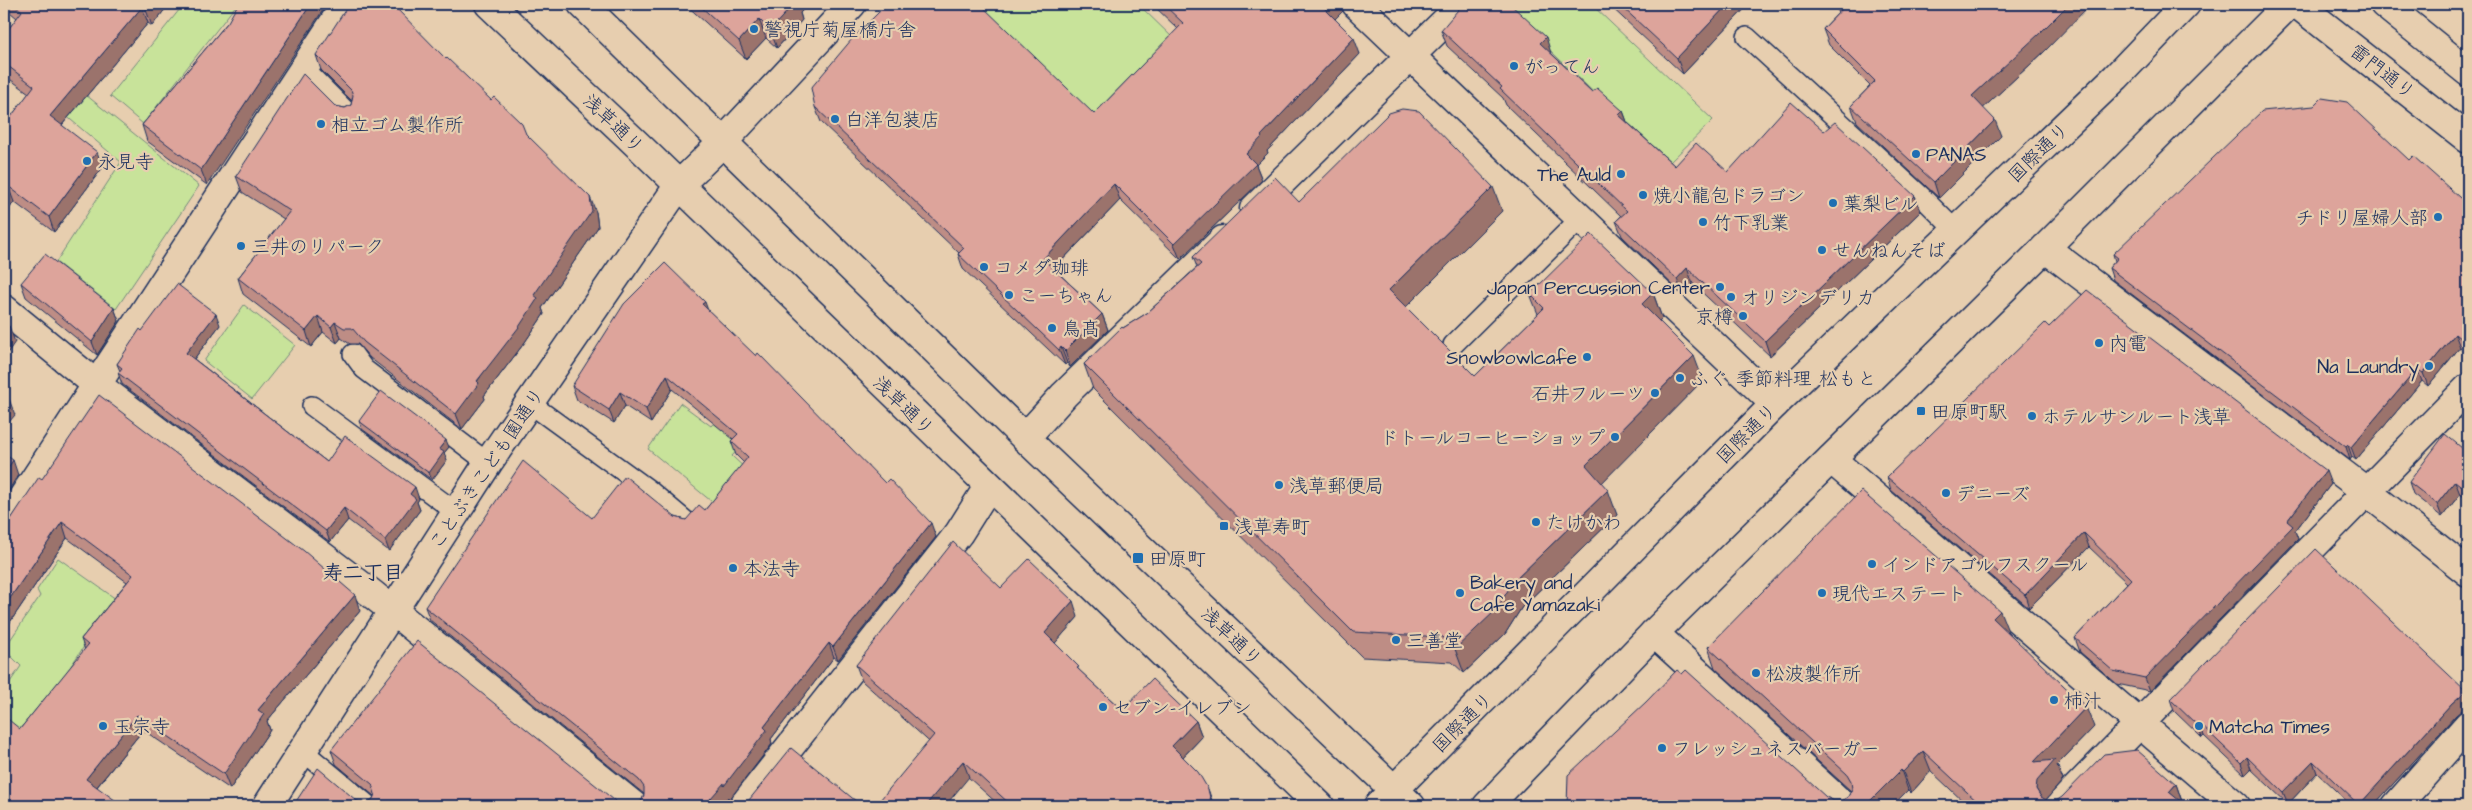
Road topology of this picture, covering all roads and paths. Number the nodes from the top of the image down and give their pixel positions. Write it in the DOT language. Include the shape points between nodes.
graph roads {
  1 [pos="346,4"];
  2 [pos="489,4"];
  3 [pos="582,4"];
  4 [pos="852,4"];
  5 [pos="1356,4"];
  6 [pos="1463,4"];
  7 [pos="2186,4"];
  8 [pos="2289,4"];
  9 [pos="2297,4"];
  10 [pos="2384,4"];
  11 [pos="1747,38"];
  12 [pos="1411,56"];
  13 [pos="304,69"];
  14 [pos="2468,72"];
  15 [pos="348,114"];
  16 [pos="2468,139"];
  17 [pos="722,143"];
  18 [pos="679,185"];
  19 [pos="1581,218"];
  20 [pos="1956,231"];
  21 [pos="2045,248"];
  22 [pos="4,309"];
  23 [pos="1453,345"];
  24 [pos="354,354"];
  25 [pos="97,385"];
  26 [pos="2468,388"];
  27 [pos="528,402"];
  28 [pos="1775,404"];
  29 [pos="312,406"];
  30 [pos="1024,438"];
  31 [pos="1830,459"];
  32 [pos="488,463"];
  33 [pos="988,487"];
  34 [pos="2368,492"];
  35 [pos="456,512"];
  36 [pos="687,522"];
  37 [pos="4,526"];
  38 [pos="2468,572"];
  39 [pos="392,611"];
  40 [pos="1654,632"];
  41 [pos="2139,724"];
  42 [pos="2468,725"];
  43 [pos="303,751"];
  44 [pos="1394,801"];
  45 [pos="267,806"];
  46 [pos="369,806"];
  47 [pos="634,806"];
  48 [pos="743,806"];
  49 [pos="1320,806"];
  50 [pos="1487,806"];
  51 [pos="1844,806"];
  52 [pos="2059,806"];
  53 [pos="2236,806"];
  54 [pos="2396,806"];
  1 -- 13 [label="street"];
  2 -- 18 [label="street, 浅草通り"];
  3 -- 17 [label="street, 浅草通り"];
  4 -- 17 [label="street, ことぶきこども園通り"];
  5 -- 12 [label="street"];
  6 -- 12 [label="street"];
  7 -- 20 [label="street, 国際通り" via="2130,64"];
  8 -- 21 [label="street"];
  9 -- 16 [label="street, 雷門通り"];
  10 -- 14 [label="street"];
  11 -- 20 [label="lane" via="1922,196"];
  12 -- 19 [label="street"];
  12 -- 30 [label="street" via="1064,395"];
  13 -- 15 [label="lane"];
  13 -- 25 [label="street"];
  17 -- 18 [label="street, ことぶきこども園通り"];
  17 -- 30 [label="street, 浅草通り"];
  18 -- 27 [label="street, ことぶきこども園通り"];
  18 -- 33 [label="street, 浅草通り"];
  19 -- 23 [label="lane"];
  19 -- 28 [label="street"];
  20 -- 28 [label="street, 国際通り"];
  21 -- 31 [label="street"];
  21 -- 34 [label="street"];
  22 -- 25 [label="street"];
  24 -- 32 [label="lane" via="364,369"];
  25 -- 37 [label="street"];
  25 -- 39 [label="street"];
  26 -- 34 [label="street"];
  27 -- 32 [label="street, ことぶきこども園通り"];
  27 -- 36 [label="lane" via="649,490"];
  28 -- 44 [label="street, 国際通り"];
  29 -- 35 [label="lane"];
  30 -- 44 [label="street, 浅草通り"];
  31 -- 40 [label="street"];
  31 -- 41 [label="street"];
  32 -- 35 [label="street, ことぶきこども園通り"];
  33 -- 48 [label="street" via="959,533"];
  33 -- 49 [label="street, 浅草通り"];
  34 -- 38 [label="street"];
  34 -- 41 [label="street"];
  35 -- 39 [label="street, ことぶきこども園通り"];
  39 -- 43 [label="street, ことぶきこども園通り"];
  39 -- 47 [label="street"];
  40 -- 50 [label="street"];
  40 -- 51 [label="street"];
  41 -- 52 [label="street"];
  41 -- 53 [label="street"];
  42 -- 54 [label="street"];
  43 -- 45 [label="street, ことぶきこども園通り"];
  43 -- 46 [label="lane"];
}
